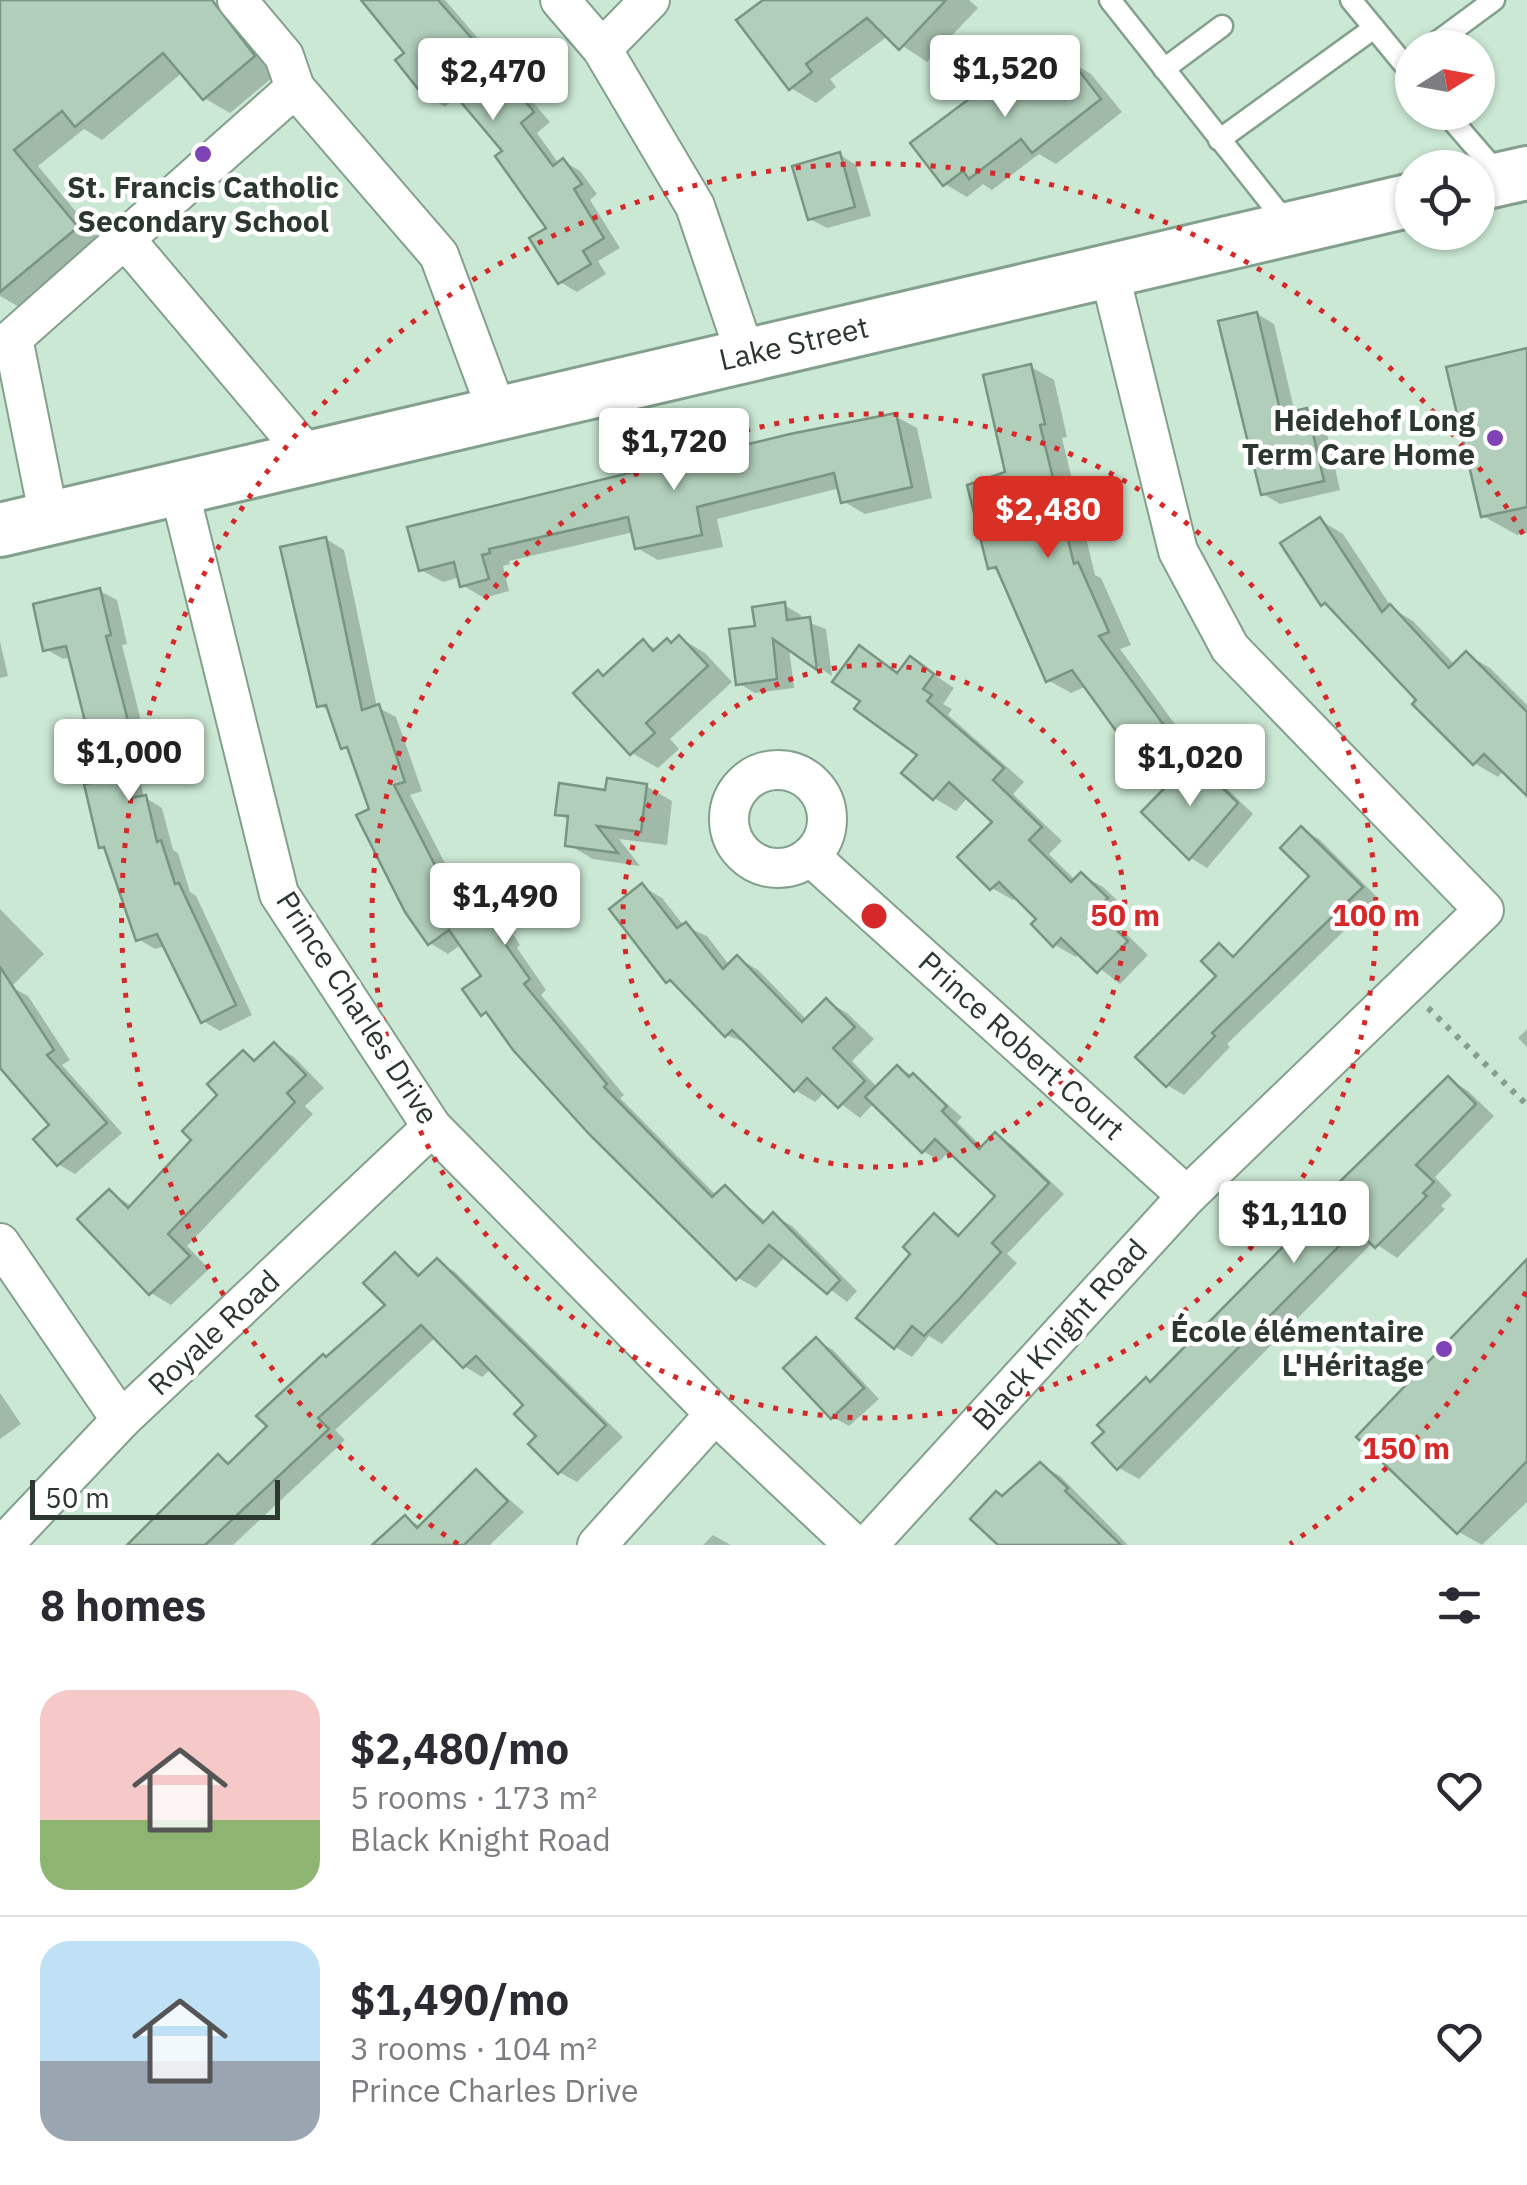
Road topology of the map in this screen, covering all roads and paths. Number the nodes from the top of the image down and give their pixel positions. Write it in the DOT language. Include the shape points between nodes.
graph roads {
  1 [pos="237,0"];
  2 [pos="560,0"];
  3 [pos="650,0"];
  4 [pos="1110,0"];
  5 [pos="1350,0"];
  6 [pos="1494,0"];
  7 [pos="1222,26"];
  8 [pos="1374,28"];
  9 [pos="1453,30"];
  10 [pos="602,49"];
  11 [pos="1395,50"];
  12 [pos="1164,69"];
  13 [pos="295,88"];
  14 [pos="1461,130"];
  15 [pos="1219,140"];
  16 [pos="1502,179"];
  17 [pos="1395,204"];
  18 [pos="1291,228"];
  19 [pos="125,239"];
  20 [pos="1109,271"];
  21 [pos="746,356"];
  22 [pos="10,366"];
  23 [pos="498,414"];
  24 [pos="310,458"];
  25 [pos="179,489"];
  26 [pos="25,524"];
  27 [pos="810,856"];
  28 [pos="1405,986"];
  29 [pos="1527,1105"];
  30 [pos="432,1127"];
  31 [pos="1188,1196"];
  32 [pos="0,1242"];
  33 [pos="716,1414"];
  34 [pos="121,1420"];
  35 [pos="3,1545"];
  36 [pos="597,1545"];
  37 [pos="854,1545"];
  38 [pos="868,1545"];
  1 -- 13 [label="street" via="284,56"];
  2 -- 10 [label="street"];
  3 -- 10 [label="street"];
  4 -- 12 [label="lane"];
  5 -- 8 [label="lane"];
  6 -- 9 [label="lane"];
  7 -- 12 [label="lane"];
  8 -- 11 [label="lane"];
  8 -- 15 [label="lane"];
  10 -- 21 [label="street" via="695,206"];
  12 -- 15 [label="lane"];
  13 -- 19 [label="street"];
  13 -- 23 [label="street" via="440,255"];
  14 -- 16 [label="lane"];
  15 -- 18 [label="lane"];
  17 -- 18 [label="main road, Lake Street"];
  18 -- 20 [label="main road, Lake Street"];
  19 -- 22 [label="street" via="13,338"];
  19 -- 24 [label="street"];
  20 -- 21 [label="main road, Lake Street"];
  20 -- 28 [label="street, Black Knight Road" via="1178,551 1230,648 1484,910"];
  21 -- 23 [label="main road, Lake Street"];
  22 -- 26 [label="street"];
  23 -- 24 [label="main road, Lake Street"];
  24 -- 25 [label="main road, Lake Street"];
  25 -- 26 [label="main road, Lake Street"];
  25 -- 30 [label="street, Prince Charles Drive" via="279,894"];
  27 -- 31 [label="street, Prince Robert Court"];
  28 -- 29 [label="path"];
  28 -- 31 [label="street, Black Knight Road"];
  30 -- 33 [label="street, Prince Charles Drive"];
  30 -- 34 [label="street, Royale Road"];
  31 -- 38 [label="street, Black Knight Road"];
  32 -- 34 [label="street"];
  33 -- 36 [label="street"];
  33 -- 37 [label="street, Prince Charles Drive"];
  34 -- 35 [label="street, Royale Road"];
}
